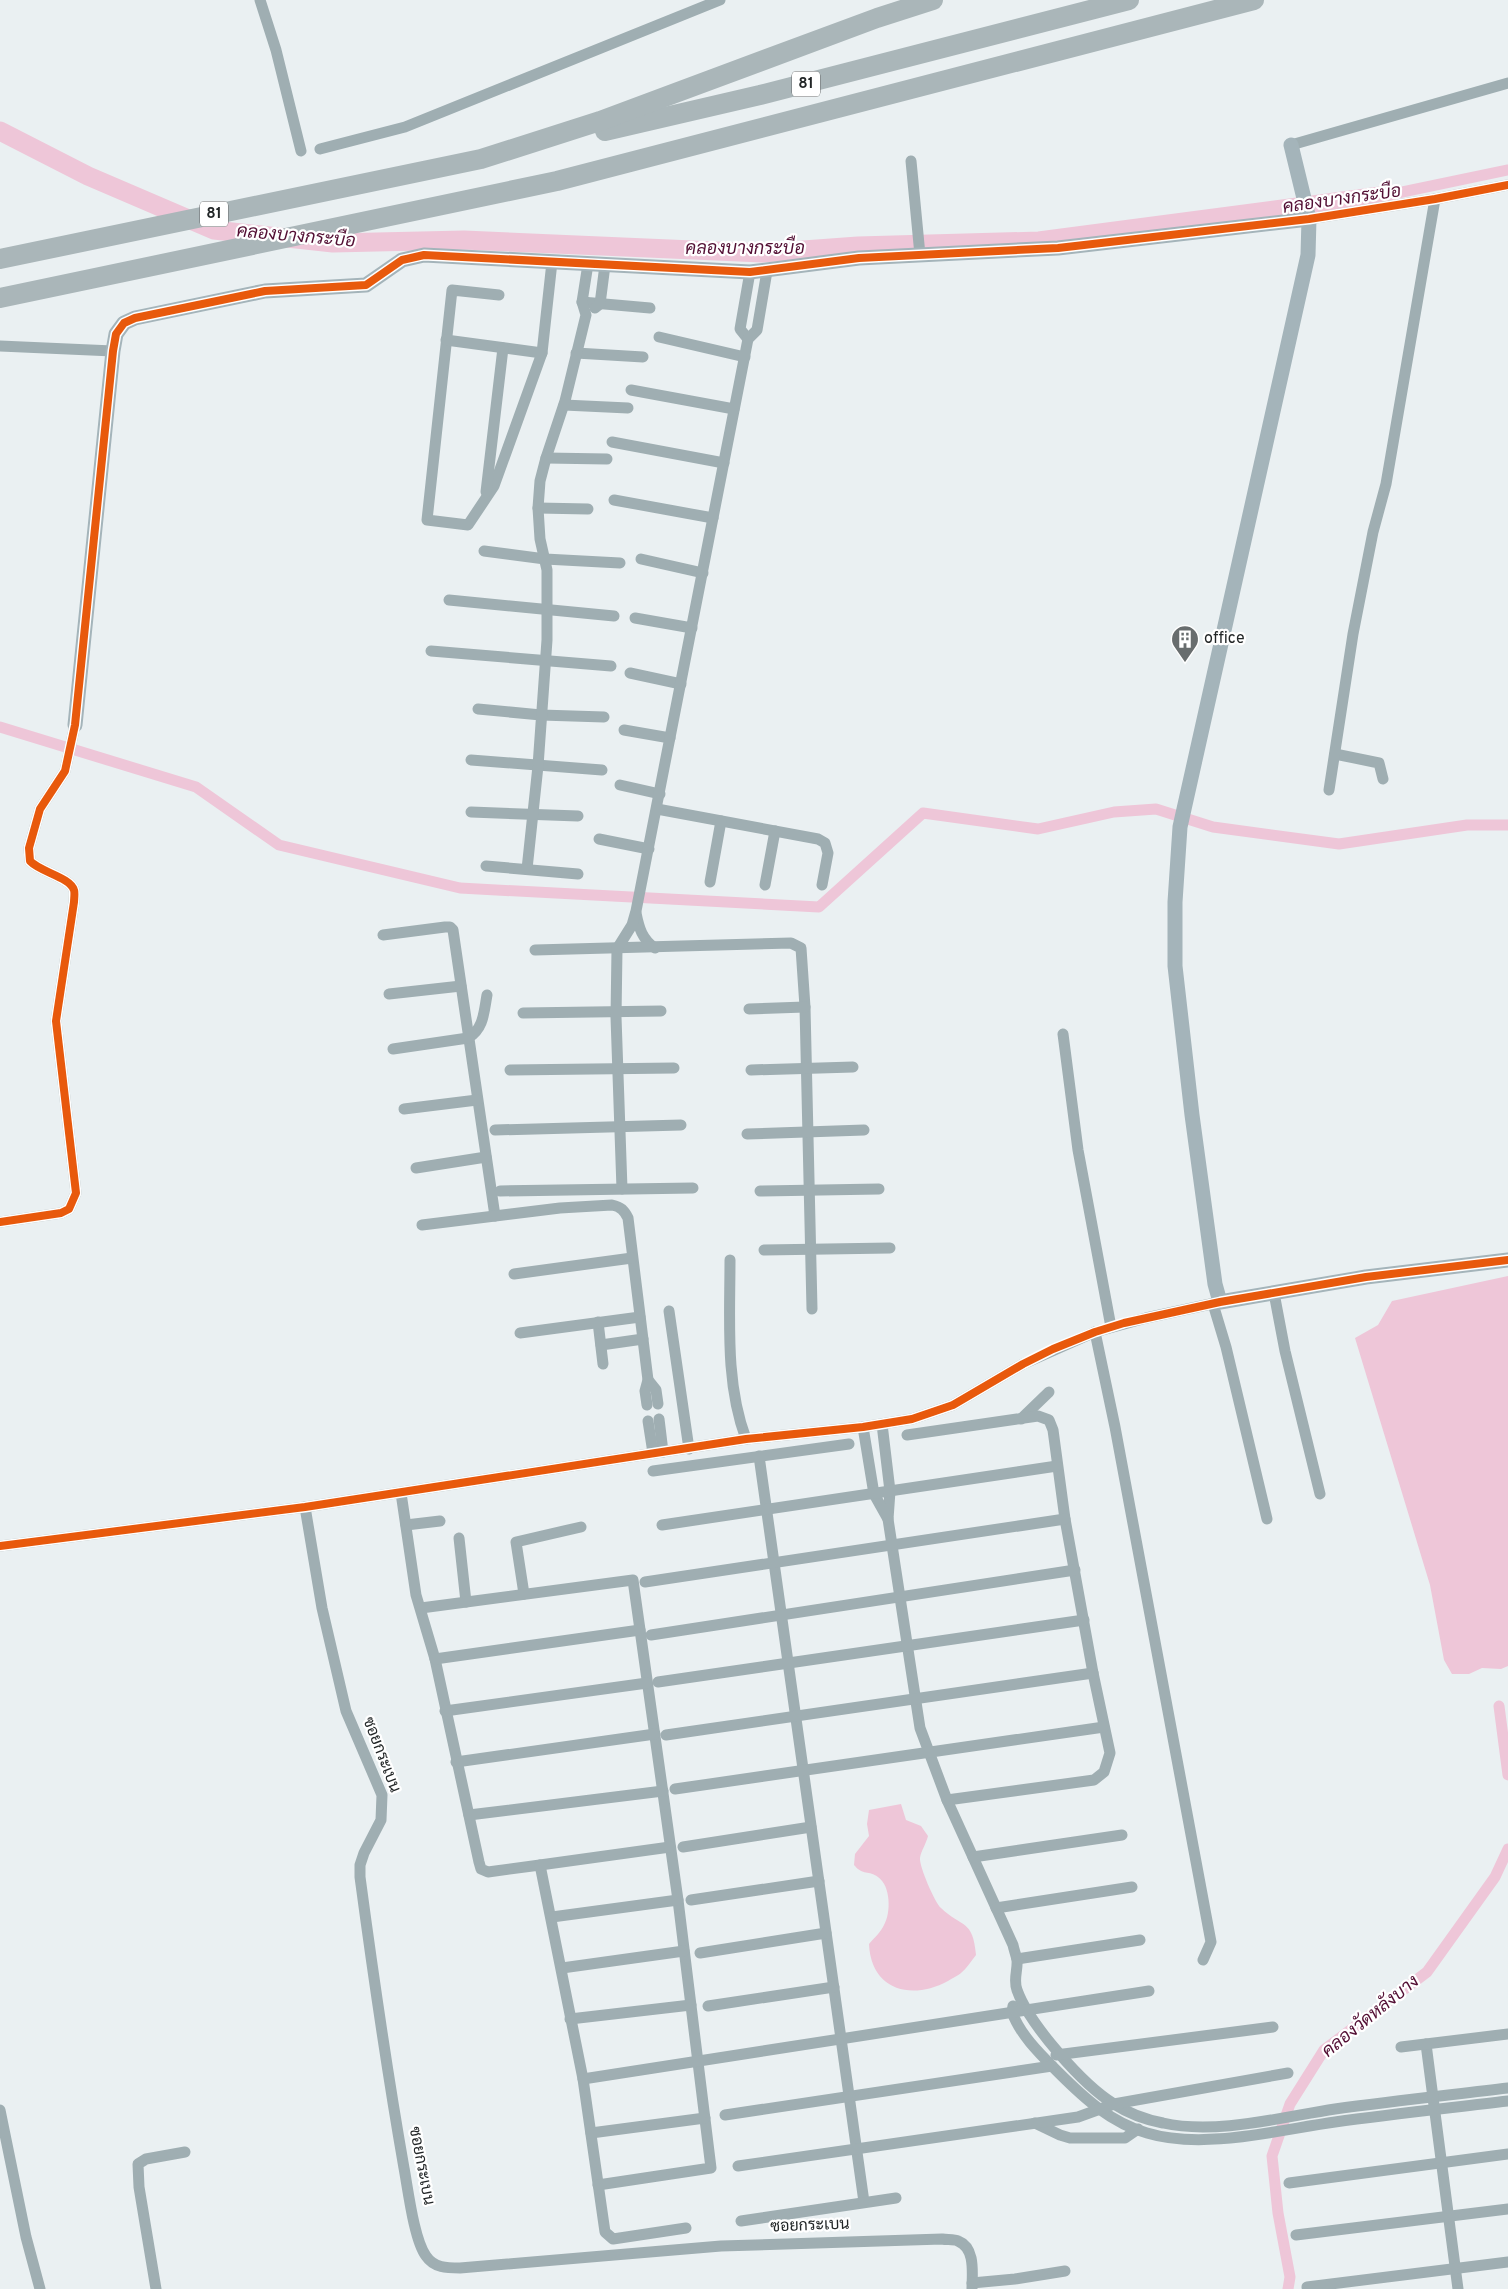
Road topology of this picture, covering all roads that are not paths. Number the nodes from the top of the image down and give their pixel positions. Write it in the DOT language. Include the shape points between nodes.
graph roads {
  1 [pos="260,0"];
  2 [pos="720,0"];
  3 [pos="933,0"];
  4 [pos="1129,0"];
  5 [pos="1254,0"];
  6 [pos="1508,83"];
  7 [pos="1291,145"];
  8 [pos="320,149"];
  9 [pos="301,151"];
  10 [pos="481,159"];
  11 [pos="912,161"];
  12 [pos="1508,185"];
  13 [pos="1435,199"];
  14 [pos="1309,218"];
  15 [pos="919,253"];
  16 [pos="0,259"];
  17 [pos="552,262"];
  18 [pos="588,264"];
  19 [pos="605,265"];
  20 [pos="767,270"];
  21 [pos="750,272"];
  22 [pos="499,296"];
  23 [pos="0,298"];
  24 [pos="582,302"];
  25 [pos="600,304"];
  26 [pos="650,308"];
  27 [pos="586,315"];
  28 [pos="659,337"];
  29 [pos="748,339"];
  30 [pos="446,340"];
  31 [pos="0,346"];
  32 [pos="503,348"];
  33 [pos="113,351"];
  34 [pos="542,353"];
  35 [pos="576,353"];
  36 [pos="644,357"];
  37 [pos="744,357"];
  38 [pos="631,390"];
  39 [pos="564,404"];
  40 [pos="628,408"];
  41 [pos="734,409"];
  42 [pos="612,442"];
  43 [pos="546,458"];
  44 [pos="607,459"];
  45 [pos="724,463"];
  46 [pos="614,500"];
  47 [pos="485,501"];
  48 [pos="538,508"];
  49 [pos="588,509"];
  50 [pos="713,518"];
  51 [pos="484,551"];
  52 [pos="546,559"];
  53 [pos="641,559"];
  54 [pos="620,563"];
  55 [pos="702,573"];
  56 [pos="449,600"];
  57 [pos="548,611"];
  58 [pos="614,616"];
  59 [pos="635,618"];
  60 [pos="692,628"];
  61 [pos="431,651"];
  62 [pos="546,661"];
  63 [pos="611,666"];
  64 [pos="630,673"];
  65 [pos="681,684"];
  66 [pos="478,709"];
  67 [pos="541,715"];
  68 [pos="604,717"];
  69 [pos="75,725"];
  70 [pos="624,730"];
  71 [pos="670,738"];
  72 [pos="1335,754"];
  73 [pos="471,760"];
  74 [pos="538,766"];
  75 [pos="602,770"];
  76 [pos="1383,779"];
  77 [pos="620,785"];
  78 [pos="1329,790"];
  79 [pos="660,794"];
  80 [pos="657,809"];
  81 [pos="472,812"];
  82 [pos="534,816"];
  83 [pos="578,816"];
  84 [pos="721,820"];
  85 [pos="775,830"];
  86 [pos="599,839"];
  87 [pos="649,849"];
  88 [pos="486,866"];
  89 [pos="527,869"];
  90 [pos="578,874"];
  91 [pos="710,882"];
  92 [pos="765,885"];
  93 [pos="822,885"];
  94 [pos="636,911"];
  95 [pos="383,935"];
  96 [pos="655,948"];
  97 [pos="617,949"];
  98 [pos="535,950"];
  99 [pos="461,986"];
  100 [pos="389,994"];
  101 [pos="487,995"];
  102 [pos="805,1007"];
  103 [pos="749,1009"];
  104 [pos="616,1011"];
  105 [pos="661,1011"];
  106 [pos="523,1013"];
  107 [pos="1063,1034"];
  108 [pos="468,1038"];
  109 [pos="393,1049"];
  110 [pos="853,1067"];
  111 [pos="674,1068"];
  112 [pos="807,1068"];
  113 [pos="618,1069"];
  114 [pos="510,1070"];
  115 [pos="751,1070"];
  116 [pos="478,1100"];
  117 [pos="404,1109"];
  118 [pos="681,1126"];
  119 [pos="620,1128"];
  120 [pos="495,1130"];
  121 [pos="864,1130"];
  122 [pos="809,1132"];
  123 [pos="747,1134"];
  124 [pos="486,1157"];
  125 [pos="416,1168"];
  126 [pos="693,1188"];
  127 [pos="622,1189"];
  128 [pos="879,1189"];
  129 [pos="810,1190"];
  130 [pos="500,1191"];
  131 [pos="760,1191"];
  132 [pos="495,1216"];
  133 [pos="0,1222"];
  134 [pos="422,1224"];
  135 [pos="890,1248"];
  136 [pos="764,1250"];
  137 [pos="811,1250"];
  138 [pos="632,1258"];
  139 [pos="730,1260"];
  140 [pos="1508,1260"];
  141 [pos="514,1274"];
  142 [pos="1274,1293"];
  143 [pos="1217,1303"];
  144 [pos="812,1309"];
  145 [pos="669,1311"];
  146 [pos="640,1317"];
  147 [pos="598,1322"];
  148 [pos="1111,1328"];
  149 [pos="1095,1332"];
  150 [pos="520,1333"];
  151 [pos="643,1339"];
  152 [pos="601,1346"];
  153 [pos="603,1364"];
  154 [pos="1049,1392"];
  155 [pos="652,1404"];
  156 [pos="1021,1419"];
  157 [pos="654,1420"];
  158 [pos="882,1424"];
  159 [pos="863,1427"];
  160 [pos="907,1435"];
  161 [pos="746,1439"];
  162 [pos="849,1444"];
  163 [pos="689,1449"];
  164 [pos="658,1453"];
  165 [pos="759,1456"];
  166 [pos="1057,1466"];
  167 [pos="653,1471"];
  168 [pos="890,1491"];
  169 [pos="401,1492"];
  170 [pos="874,1494"];
  171 [pos="1320,1494"];
  172 [pos="305,1507"];
  173 [pos="766,1509"];
  174 [pos="888,1519"];
  175 [pos="1065,1519"];
  176 [pos="1268,1519"];
  177 [pos="440,1521"];
  178 [pos="406,1525"];
  179 [pos="662,1525"];
  180 [pos="581,1527"];
  181 [pos="458,1538"];
  182 [pos="892,1545"];
  183 [pos="0,1546"];
  184 [pos="774,1563"];
  185 [pos="1075,1570"];
  186 [pos="645,1582"];
  187 [pos="524,1594"];
  188 [pos="900,1597"];
  189 [pos="466,1602"];
  190 [pos="421,1608"];
  191 [pos="781,1615"];
  192 [pos="1084,1620"];
  193 [pos="645,1632"];
  194 [pos="908,1646"];
  195 [pos="435,1659"];
  196 [pos="788,1664"];
  197 [pos="1093,1673"];
  198 [pos="653,1683"];
  199 [pos="916,1698"];
  200 [pos="445,1711"];
  201 [pos="796,1716"];
  202 [pos="1104,1727"];
  203 [pos="660,1734"];
  204 [pos="928,1753"];
  205 [pos="456,1762"];
  206 [pos="803,1771"];
  207 [pos="675,1789"];
  208 [pos="663,1790"];
  209 [pos="947,1800"];
  210 [pos="469,1815"];
  211 [pos="811,1827"];
  212 [pos="1122,1835"];
  213 [pos="670,1847"];
  214 [pos="683,1847"];
  215 [pos="973,1857"];
  216 [pos="540,1865"];
  217 [pos="819,1881"];
  218 [pos="1132,1887"];
  219 [pos="678,1900"];
  220 [pos="691,1900"];
  221 [pos="996,1908"];
  222 [pos="552,1917"];
  223 [pos="826,1934"];
  224 [pos="1140,1940"];
  225 [pos="684,1951"];
  226 [pos="700,1953"];
  227 [pos="1016,1959"];
  228 [pos="1203,1960"];
  229 [pos="562,1968"];
  230 [pos="834,1987"];
  231 [pos="1017,1990"];
  232 [pos="1150,1991"];
  233 [pos="691,2005"];
  234 [pos="708,2006"];
  235 [pos="1026,2010"];
  236 [pos="1012,2012"];
  237 [pos="570,2019"];
  238 [pos="1273,2027"];
  239 [pos="1508,2034"];
  240 [pos="841,2039"];
  241 [pos="1426,2044"];
  242 [pos="1400,2047"];
  243 [pos="1062,2054"];
  244 [pos="698,2061"];
  245 [pos="1048,2062"];
  246 [pos="1288,2073"];
  247 [pos="582,2079"];
  248 [pos="1508,2088"];
  249 [pos="849,2096"];
  250 [pos="1433,2097"];
  251 [pos="1508,2101"];
  252 [pos="1114,2104"];
  253 [pos="1351,2108"];
  254 [pos="0,2110"];
  255 [pos="1099,2110"];
  256 [pos="1435,2110"];
  257 [pos="725,2115"];
  258 [pos="705,2118"];
  259 [pos="1354,2120"];
  260 [pos="1035,2123"];
  261 [pos="1223,2126"];
  262 [pos="1254,2128"];
  263 [pos="1138,2129"];
  264 [pos="591,2133"];
  265 [pos="1224,2138"];
  266 [pos="857,2150"];
  267 [pos="185,2152"];
  268 [pos="1508,2154"];
  269 [pos="1442,2162"];
  270 [pos="738,2166"];
  271 [pos="1289,2183"];
  272 [pos="598,2185"];
  273 [pos="896,2198"];
  274 [pos="864,2202"];
  275 [pos="1508,2209"];
  276 [pos="1448,2216"];
  277 [pos="741,2221"];
  278 [pos="686,2228"];
  279 [pos="1296,2234"];
  280 [pos="1508,2262"];
  281 [pos="1455,2269"];
  282 [pos="1065,2271"];
  283 [pos="972,2286"];
  284 [pos="1307,2287"];
  285 [pos="40,2289"];
  286 [pos="156,2289"];
  287 [pos="1458,2289"];
  1 -- 9 [label="street"];
  2 -- 8 [label="street" via="405,127"];
  3 -- 10 [label="highway, 81" via="600,121"];
  4 -- 10 [label="highway, 81" via="760,95"];
  5 -- 23 [label="highway, 81" via="566,179"];
  6 -- 7 [label="street"];
  7 -- 14 [label="street"];
  10 -- 16 [label="highway, 81"];
  11 -- 15 [label="street"];
  12 -- 13 [label="street"];
  13 -- 14 [label="street"];
  13 -- 72 [label="street" via="1386,484 1353,634"];
  14 -- 15 [label="street" via="1058,248"];
  14 -- 143 [label="street" via="1308,255 1180,827 1175,966"];
  15 -- 20 [label="street"];
  17 -- 18 [label="street"];
  17 -- 33 [label="street" via="424,255 402,260 366,285 265,291 135,318 124,323 116,334"];
  17 -- 34 [label="street"];
  18 -- 19 [label="street"];
  18 -- 24 [label="street"];
  19 -- 21 [label="street"];
  19 -- 25 [label="street"];
  20 -- 21 [label="street"];
  20 -- 29 [label="street" via="757,330"];
  21 -- 29 [label="street" via="740,329"];
  22 -- 30 [label="street" via="452,290"];
  24 -- 25 [label="street"];
  24 -- 27 [label="street"];
  25 -- 26 [label="street"];
  25 -- 27 [label="street"];
  27 -- 35 [label="street"];
  28 -- 37 [label="street"];
  29 -- 37 [label="street"];
  30 -- 32 [label="street"];
  30 -- 47 [label="street" via="427,520 468,525"];
  31 -- 33 [label="street"];
  32 -- 34 [label="street"];
  32 -- 47 [label="street"];
  33 -- 69 [label="street"];
  34 -- 47 [label="street" via="494,486"];
  35 -- 36 [label="street"];
  35 -- 39 [label="street"];
  37 -- 41 [label="street"];
  38 -- 41 [label="street"];
  39 -- 40 [label="street"];
  39 -- 43 [label="street"];
  41 -- 45 [label="street"];
  42 -- 45 [label="street"];
  43 -- 44 [label="street"];
  43 -- 48 [label="street"];
  45 -- 50 [label="street"];
  46 -- 50 [label="street"];
  48 -- 49 [label="street"];
  48 -- 52 [label="street" via="540,538"];
  50 -- 55 [label="street"];
  51 -- 52 [label="street"];
  52 -- 54 [label="street"];
  52 -- 57 [label="street"];
  53 -- 55 [label="street"];
  55 -- 60 [label="street"];
  56 -- 57 [label="street"];
  57 -- 58 [label="street"];
  57 -- 62 [label="street"];
  59 -- 60 [label="street"];
  60 -- 65 [label="street"];
  61 -- 62 [label="street"];
  62 -- 63 [label="street"];
  62 -- 67 [label="street"];
  64 -- 65 [label="street"];
  65 -- 71 [label="street"];
  66 -- 67 [label="street"];
  67 -- 68 [label="street"];
  67 -- 74 [label="street"];
  69 -- 133 [label="street" via="65,771 40,809 29,848 30,861 37,868 68,881 74,889 56,1021 76,1193 69,1209 61,1213"];
  70 -- 71 [label="street"];
  71 -- 79 [label="street"];
  72 -- 76 [label="street" via="1379,763"];
  72 -- 78 [label="street"];
  73 -- 74 [label="street"];
  74 -- 75 [label="street"];
  74 -- 82 [label="street"];
  77 -- 79 [label="street"];
  79 -- 80 [label="street"];
  80 -- 84 [label="street"];
  80 -- 87 [label="street"];
  81 -- 82 [label="street"];
  82 -- 83 [label="street"];
  82 -- 89 [label="street"];
  84 -- 85 [label="street"];
  84 -- 91 [label="street"];
  85 -- 92 [label="street"];
  85 -- 93 [label="street" via="825,842 828,853"];
  86 -- 87 [label="street"];
  87 -- 94 [label="street"];
  88 -- 89 [label="street"];
  89 -- 90 [label="street"];
  94 -- 96 [label="street" via="646,941"];
  94 -- 97 [label="street"];
  95 -- 99 [label="street" via="450,927"];
  96 -- 97 [label="street"];
  96 -- 102 [label="street" via="797,945 803,955"];
  97 -- 98 [label="street"];
  97 -- 104 [label="street"];
  99 -- 100 [label="street"];
  99 -- 108 [label="street"];
  101 -- 108 [label="street" via="481,1026"];
  102 -- 103 [label="street"];
  102 -- 112 [label="street"];
  104 -- 105 [label="street"];
  104 -- 106 [label="street"];
  104 -- 113 [label="street"];
  107 -- 148 [label="street" via="1078,1150"];
  108 -- 109 [label="street"];
  108 -- 116 [label="street"];
  110 -- 112 [label="street"];
  111 -- 113 [label="street"];
  112 -- 115 [label="street"];
  112 -- 122 [label="street"];
  113 -- 114 [label="street"];
  113 -- 119 [label="street"];
  116 -- 117 [label="street"];
  116 -- 124 [label="street"];
  118 -- 119 [label="street"];
  119 -- 120 [label="street"];
  119 -- 127 [label="street"];
  121 -- 122 [label="street"];
  122 -- 123 [label="street"];
  122 -- 129 [label="street"];
  124 -- 125 [label="street"];
  124 -- 132 [label="street"];
  126 -- 127 [label="street"];
  127 -- 130 [label="street"];
  128 -- 129 [label="street"];
  129 -- 131 [label="street"];
  129 -- 137 [label="street"];
  132 -- 134 [label="street"];
  132 -- 138 [label="street" via="560,1208 620,1207 628,1218"];
  135 -- 137 [label="street"];
  136 -- 137 [label="street"];
  137 -- 144 [label="street"];
  138 -- 141 [label="street"];
  138 -- 146 [label="street"];
  139 -- 161 [label="street" via="733,1392"];
  140 -- 142 [label="street" via="1366,1277"];
  142 -- 143 [label="street"];
  142 -- 171 [label="street"];
  143 -- 148 [label="street"];
  143 -- 176 [label="street"];
  145 -- 163 [label="street"];
  146 -- 147 [label="street"];
  146 -- 151 [label="street"];
  147 -- 150 [label="street"];
  147 -- 152 [label="street"];
  148 -- 149 [label="street"];
  149 -- 158 [label="street" via="1023,1364 953,1405"];
  149 -- 228 [label="street" via="1211,1942"];
  151 -- 152 [label="street"];
  151 -- 155 [label="street" via="648,1380 656,1390"];
  152 -- 153 [label="street"];
  154 -- 156 [label="street"];
  156 -- 160 [label="street"];
  156 -- 166 [label="street" via="1038,1416 1049,1420"];
  157 -- 164 [label="street"];
  158 -- 159 [label="street"];
  158 -- 168 [label="street"];
  159 -- 161 [label="street"];
  159 -- 170 [label="street"];
  161 -- 163 [label="street"];
  162 -- 165 [label="street"];
  163 -- 164 [label="street"];
  164 -- 169 [label="street"];
  165 -- 167 [label="street"];
  165 -- 173 [label="street"];
  166 -- 168 [label="street"];
  166 -- 175 [label="street"];
  168 -- 170 [label="street"];
  168 -- 174 [label="street"];
  169 -- 172 [label="street"];
  169 -- 178 [label="street"];
  170 -- 173 [label="street"];
  170 -- 174 [label="street"];
  172 -- 183 [label="street"];
  172 -- 283 [label="street, ซอยกระเบน" via="322,1608 346,1711 382,1795 381,1820 364,1853 360,1877 379,2023 407,2183 420,2243 430,2262 437,2266 460,2268 720,2246 942,2239 958,2241 968,2250 972,2262"];
  173 -- 179 [label="street"];
  173 -- 184 [label="street"];
  174 -- 182 [label="street"];
  175 -- 182 [label="street"];
  175 -- 185 [label="street"];
  177 -- 178 [label="street"];
  178 -- 190 [label="street" via="416,1595"];
  180 -- 187 [label="street" via="516,1542"];
  181 -- 189 [label="street"];
  182 -- 184 [label="street"];
  182 -- 188 [label="street"];
  184 -- 186 [label="street"];
  184 -- 191 [label="street"];
  185 -- 188 [label="street"];
  185 -- 192 [label="street"];
  187 -- 189 [label="street"];
  187 -- 193 [label="street" via="633,1580"];
  188 -- 191 [label="street"];
  188 -- 194 [label="street"];
  189 -- 190 [label="street"];
  190 -- 195 [label="street"];
  191 -- 193 [label="street"];
  191 -- 196 [label="street"];
  192 -- 194 [label="street"];
  192 -- 197 [label="street"];
  193 -- 195 [label="street"];
  193 -- 198 [label="street"];
  194 -- 196 [label="street"];
  194 -- 199 [label="street"];
  195 -- 200 [label="street"];
  196 -- 198 [label="street"];
  196 -- 201 [label="street"];
  197 -- 199 [label="street"];
  197 -- 202 [label="street"];
  198 -- 200 [label="street"];
  198 -- 203 [label="street"];
  199 -- 201 [label="street"];
  199 -- 204 [label="street"];
  200 -- 205 [label="street"];
  201 -- 203 [label="street"];
  201 -- 206 [label="street"];
  202 -- 204 [label="street"];
  202 -- 209 [label="street" via="1110,1753 1108,1765 1094,1780"];
  203 -- 205 [label="street"];
  203 -- 208 [label="street"];
  204 -- 206 [label="street"];
  204 -- 209 [label="street"];
  205 -- 210 [label="street"];
  206 -- 207 [label="street"];
  206 -- 211 [label="street"];
  208 -- 210 [label="street"];
  208 -- 213 [label="street"];
  209 -- 215 [label="street"];
  210 -- 216 [label="street" via="481,1868 488,1872"];
  211 -- 214 [label="street"];
  211 -- 217 [label="street"];
  212 -- 215 [label="street"];
  213 -- 216 [label="street"];
  213 -- 219 [label="street"];
  215 -- 221 [label="street"];
  216 -- 222 [label="street"];
  217 -- 220 [label="street"];
  217 -- 223 [label="street"];
  218 -- 221 [label="street"];
  219 -- 222 [label="street"];
  219 -- 225 [label="street"];
  221 -- 227 [label="street"];
  222 -- 229 [label="street"];
  223 -- 226 [label="street"];
  223 -- 230 [label="street"];
  224 -- 227 [label="street"];
  225 -- 229 [label="street"];
  225 -- 233 [label="street"];
  227 -- 231 [label="street" via="1014,1980"];
  229 -- 237 [label="street"];
  230 -- 234 [label="street"];
  230 -- 240 [label="street"];
  231 -- 235 [label="street"];
  231 -- 236 [label="street"];
  232 -- 235 [label="street"];
  233 -- 237 [label="street"];
  233 -- 244 [label="street"];
  235 -- 236 [label="street"];
  235 -- 243 [label="street"];
  236 -- 240 [label="street"];
  236 -- 245 [label="street" via="1021,2030"];
  237 -- 247 [label="street"];
  238 -- 243 [label="street"];
  239 -- 241 [label="street"];
  240 -- 244 [label="street"];
  240 -- 249 [label="street"];
  241 -- 242 [label="street"];
  241 -- 250 [label="street"];
  243 -- 245 [label="street"];
  243 -- 252 [label="street" via="1093,2088"];
  244 -- 247 [label="street"];
  244 -- 258 [label="street"];
  245 -- 249 [label="street"];
  245 -- 255 [label="street"];
  246 -- 252 [label="street"];
  247 -- 264 [label="street"];
  248 -- 250 [label="street"];
  249 -- 257 [label="street"];
  249 -- 266 [label="street"];
  250 -- 253 [label="street"];
  250 -- 256 [label="street"];
  251 -- 256 [label="street"];
  252 -- 255 [label="street"];
  252 -- 261 [label="street" via="1163,2123 1188,2127"];
  253 -- 259 [label="street"];
  253 -- 262 [label="street"];
  254 -- 285 [label="street"];
  255 -- 260 [label="street"];
  255 -- 263 [label="street"];
  256 -- 259 [label="street"];
  256 -- 269 [label="street"];
  258 -- 264 [label="street"];
  258 -- 272 [label="street" via="711,2168"];
  259 -- 262 [label="street"];
  260 -- 263 [label="street" via="1070,2138 1119,2138 1130,2136"];
  260 -- 266 [label="street"];
  261 -- 262 [label="street"];
  261 -- 265 [label="street"];
  262 -- 265 [label="street"];
  263 -- 265 [label="street" via="1188,2140"];
  264 -- 272 [label="street"];
  266 -- 270 [label="street"];
  266 -- 274 [label="street"];
  267 -- 286 [label="street" via="146,2159 138,2164"];
  268 -- 269 [label="street"];
  269 -- 271 [label="street"];
  269 -- 276 [label="street"];
  272 -- 278 [label="street" via="607,2236 613,2238"];
  273 -- 274 [label="street"];
  274 -- 277 [label="street"];
  275 -- 276 [label="street"];
  276 -- 279 [label="street"];
  276 -- 281 [label="street"];
  280 -- 281 [label="street"];
  281 -- 284 [label="street"];
  281 -- 287 [label="street"];
  282 -- 283 [label="street"];
}
